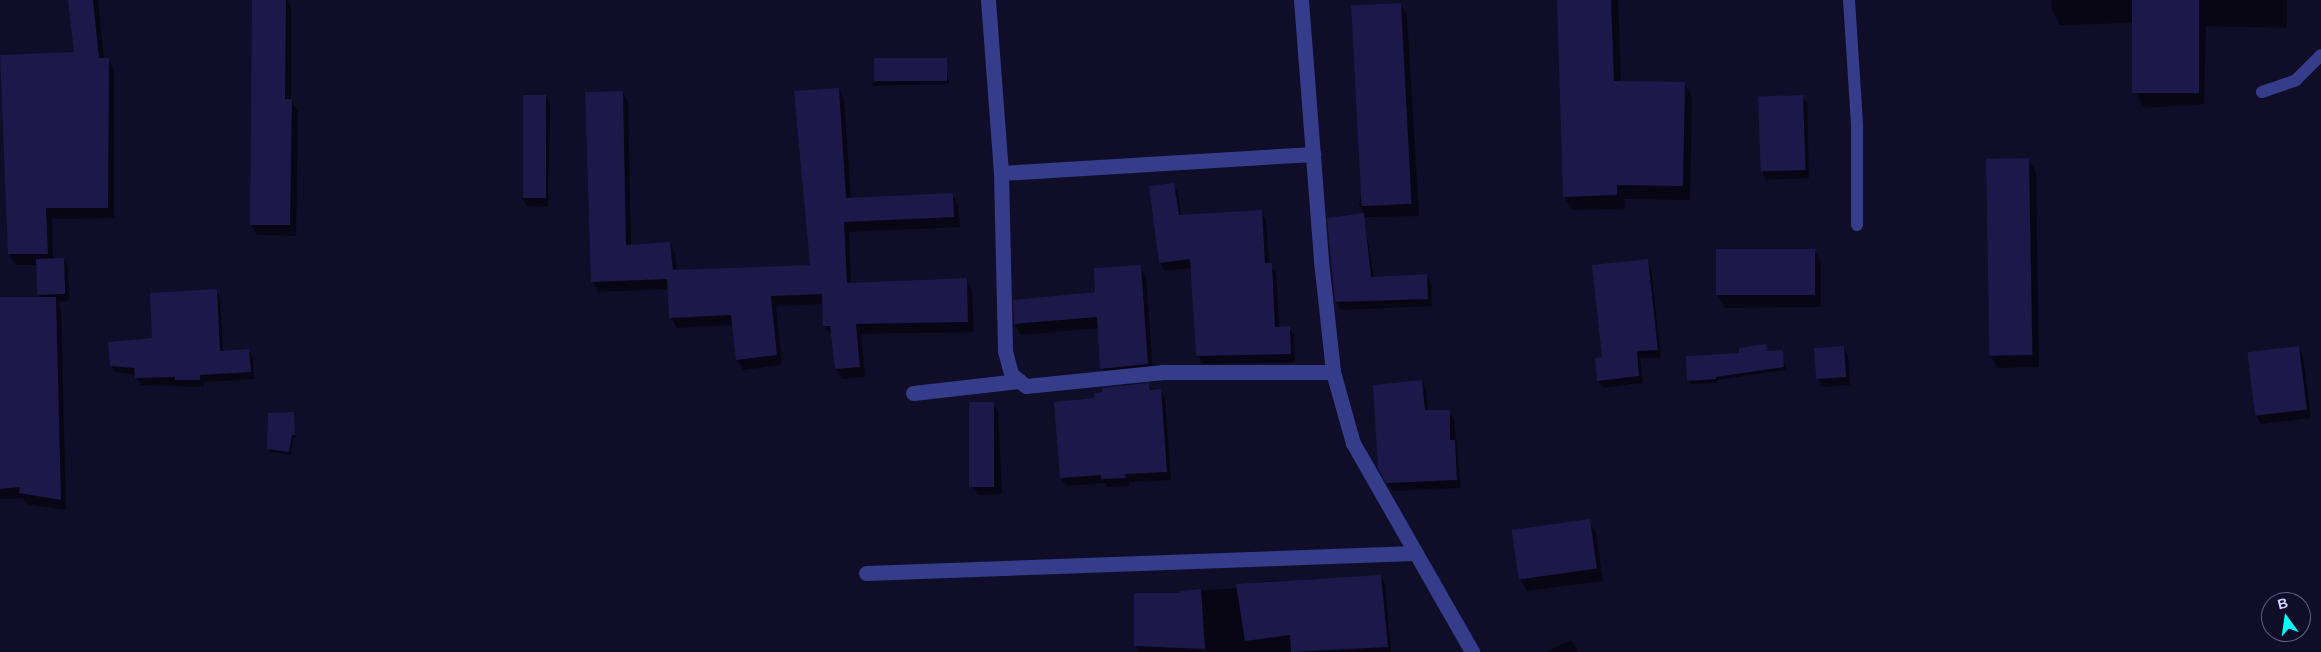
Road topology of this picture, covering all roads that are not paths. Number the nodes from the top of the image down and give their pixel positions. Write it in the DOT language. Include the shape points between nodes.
graph roads {
  1 [pos="988,0"];
  2 [pos="1301,0"];
  3 [pos="1849,0"];
  4 [pos="2321,55"];
  5 [pos="2262,92"];
  6 [pos="1313,154"];
  7 [pos="1001,173"];
  8 [pos="1857,225"];
  9 [pos="1334,372"];
  10 [pos="1019,381"];
  11 [pos="913,393"];
  12 [pos="1414,553"];
  13 [pos="866,573"];
  14 [pos="1472,652"];
  1 -- 7 [label="street"];
  2 -- 6 [label="street"];
  3 -- 8 [label="lane" via="1857,125"];
  4 -- 5 [label="lane" via="2296,80"];
  6 -- 7 [label="street"];
  6 -- 9 [label="street"];
  7 -- 10 [label="street" via="1005,352 1011,374"];
  9 -- 10 [label="street" via="1163,372 1026,386"];
  9 -- 12 [label="street" via="1354,443"];
  10 -- 11 [label="street"];
  12 -- 13 [label="street"];
  12 -- 14 [label="street"];
}
